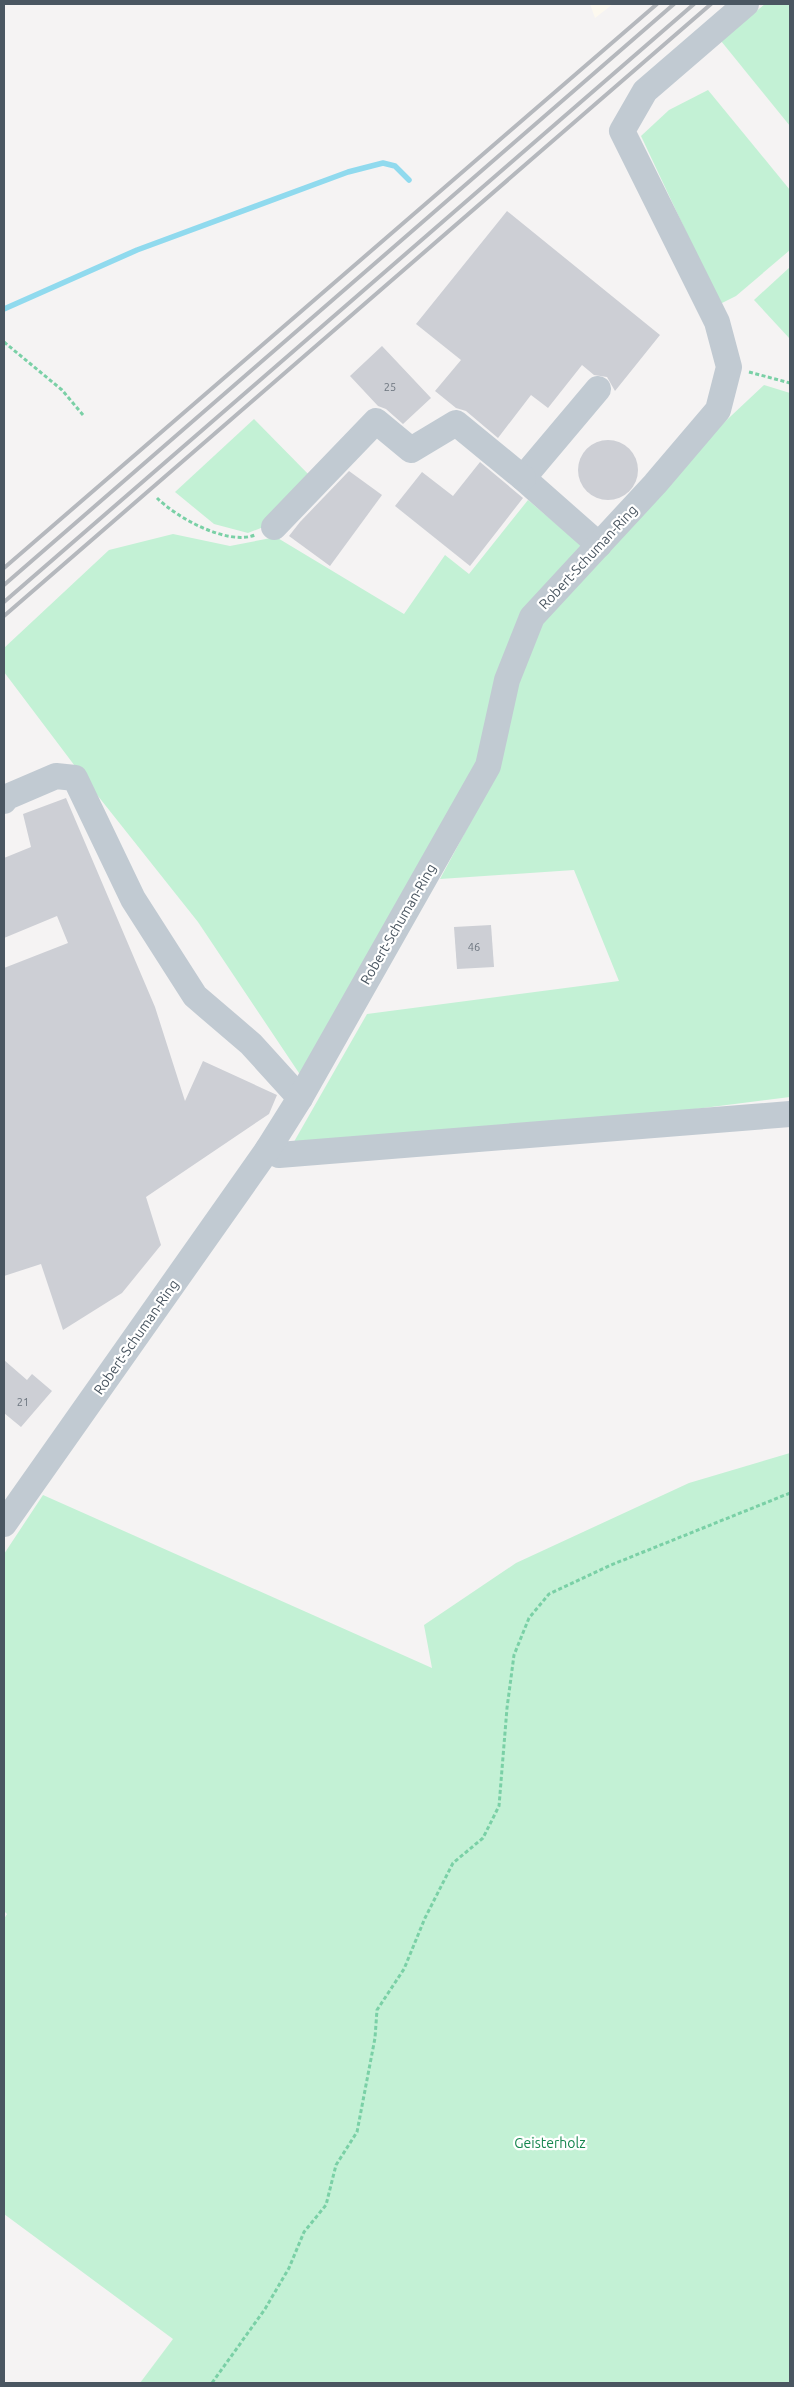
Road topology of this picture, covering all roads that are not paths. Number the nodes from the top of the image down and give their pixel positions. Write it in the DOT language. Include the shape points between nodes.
graph roads {
  1 [pos="746,4"];
  2 [pos="598,389"];
  3 [pos="522,478"];
  4 [pos="274,527"];
  5 [pos="599,545"];
  6 [pos="4,801"];
  7 [pos="300,1098"];
  8 [pos="790,1114"];
  9 [pos="268,1149"];
  10 [pos="4,1524"];
  1 -- 5 [label="street, Robert-Schuman-Ring" via="645,91 622,131 717,322 729,367 718,410"];
  2 -- 3 [label="street"];
  3 -- 4 [label="street" via="456,424 411,450 376,421"];
  3 -- 5 [label="street"];
  5 -- 7 [label="street, Robert-Schuman-Ring" via="532,617 507,680 488,766"];
  6 -- 7 [label="street" via="56,776 75,778 133,899 195,996 251,1044"];
  7 -- 9 [label="street, Robert-Schuman-Ring"];
  8 -- 9 [label="street" via="279,1155"];
  9 -- 10 [label="street, Robert-Schuman-Ring"];
}
